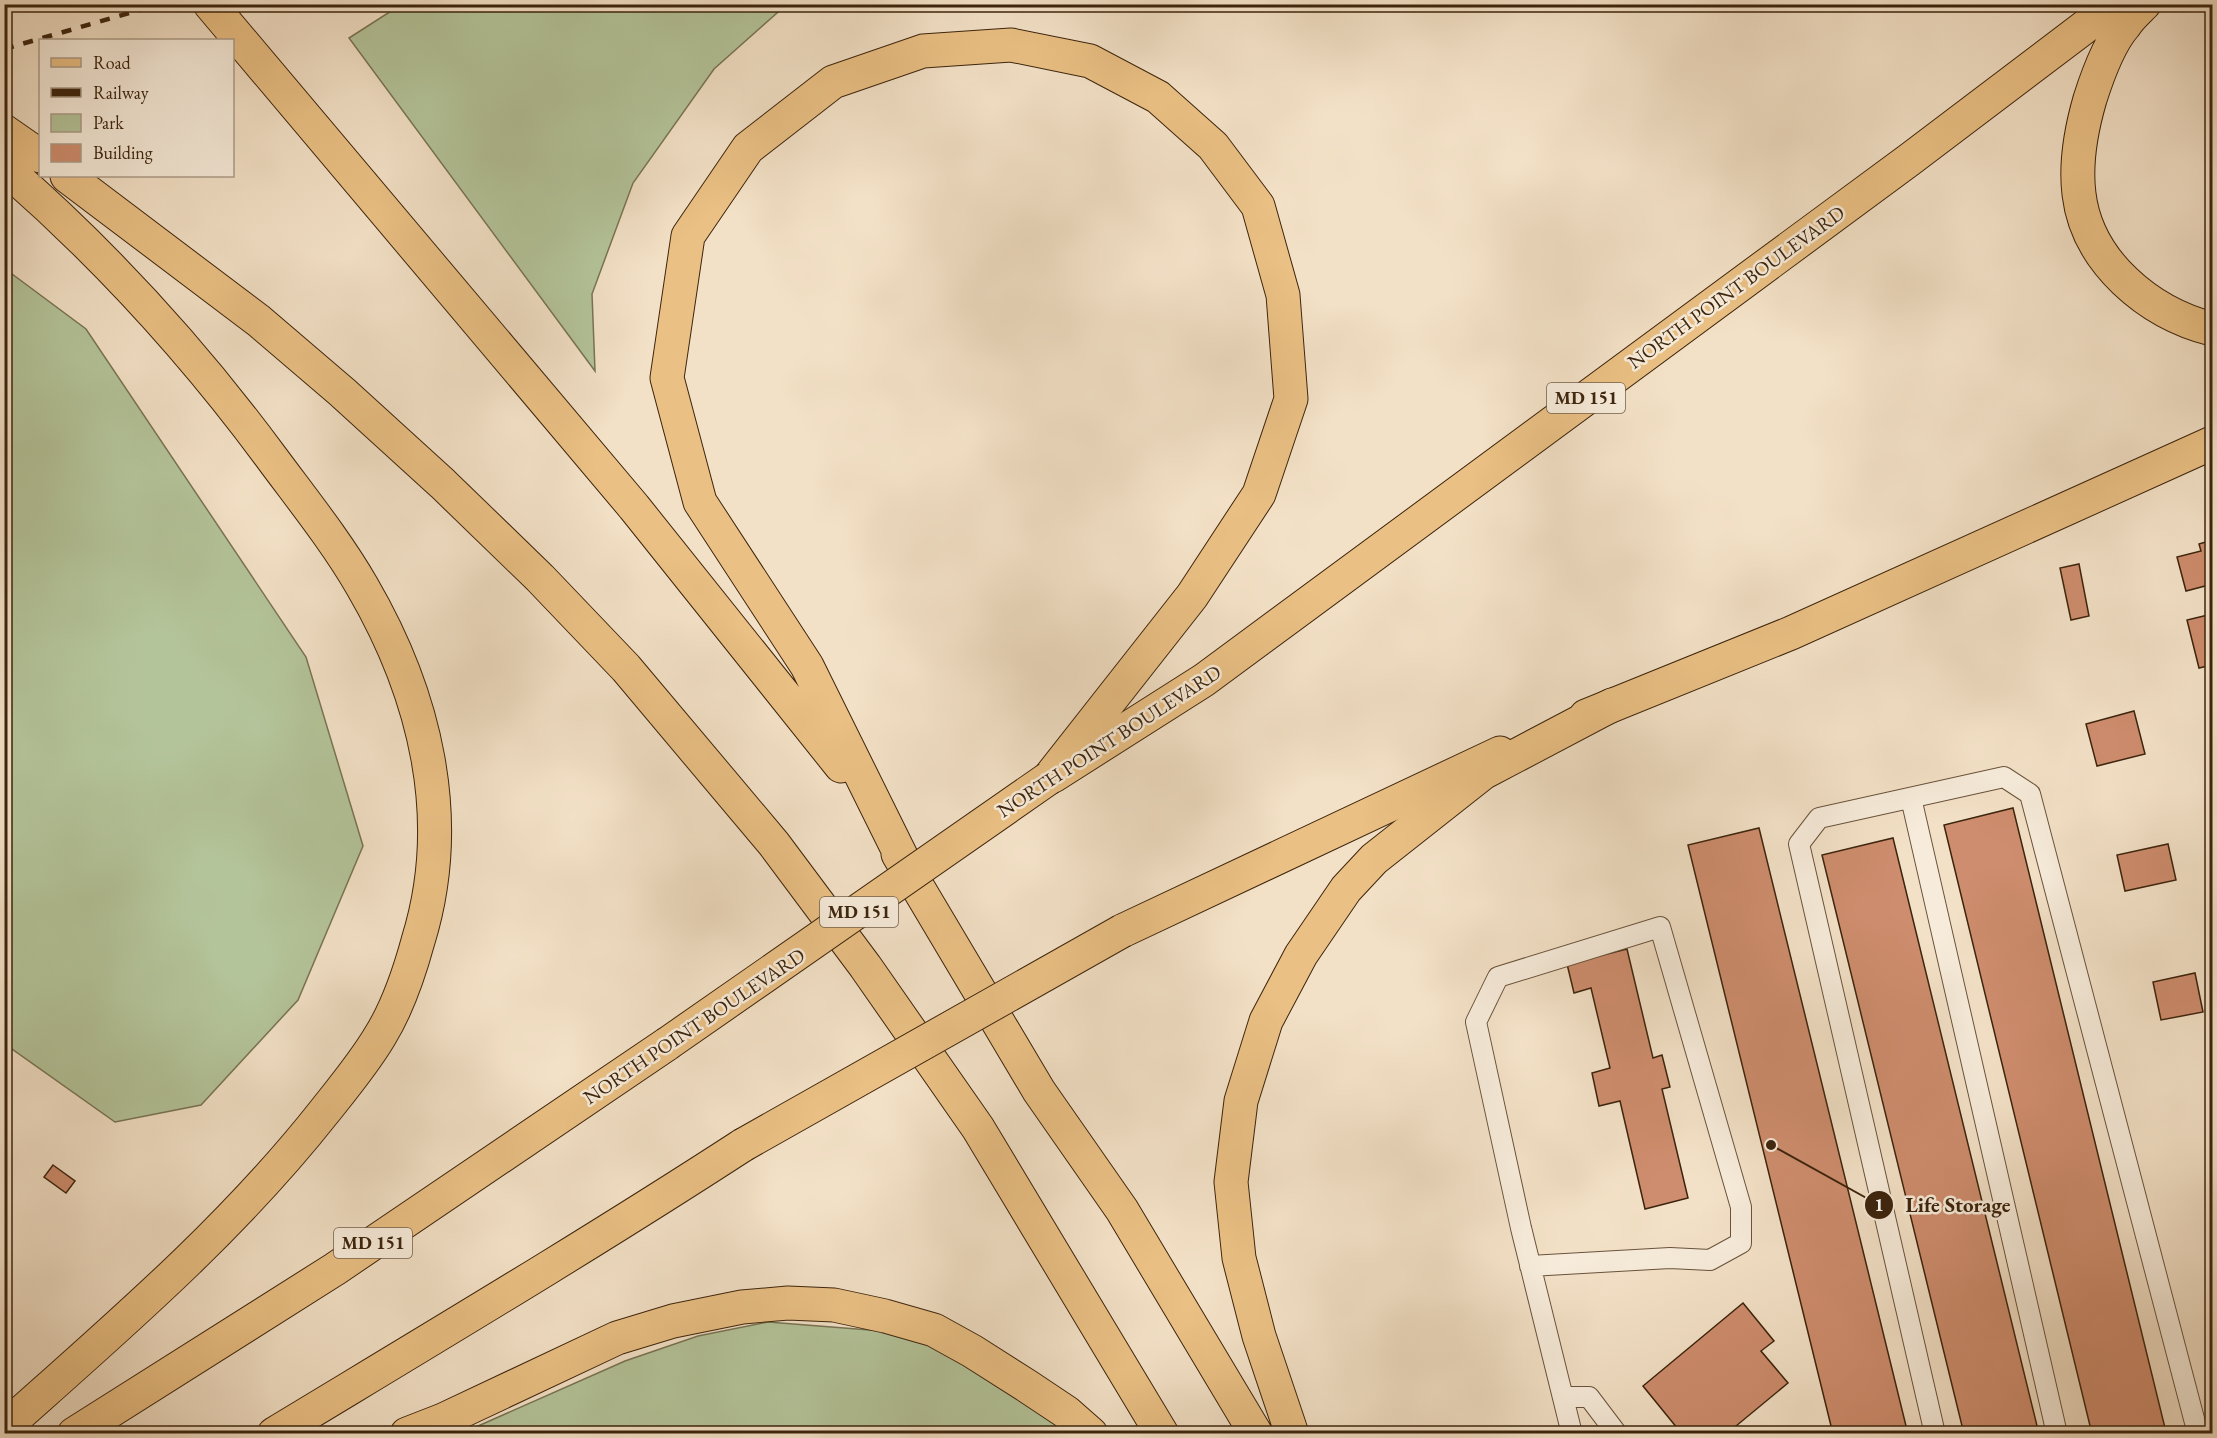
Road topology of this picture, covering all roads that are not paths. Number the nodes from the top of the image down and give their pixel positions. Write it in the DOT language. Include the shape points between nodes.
graph roads {
  1 [pos="210,4"];
  2 [pos="2115,4"];
  3 [pos="2144,4"];
  4 [pos="4,130"];
  5 [pos="39,155"];
  6 [pos="4,167"];
  7 [pos="68,177"];
  8 [pos="2212,329"];
  9 [pos="2212,443"];
  10 [pos="1612,705"];
  11 [pos="1049,778"];
  12 [pos="1911,798"];
  13 [pos="910,874"];
  14 [pos="1530,1266"];
  15 [pos="1563,1396"];
  16 [pos="4,1428"];
  17 [pos="74,1434"];
  18 [pos="274,1434"];
  19 [pos="407,1434"];
  20 [pos="1090,1434"];
  21 [pos="1162,1434"];
  22 [pos="1256,1434"];
  23 [pos="1292,1434"];
  24 [pos="1572,1434"];
  25 [pos="1617,1434"];
  26 [pos="1935,1434"];
  27 [pos="2057,1434"];
  28 [pos="2198,1434"];
  1 -- 13 [label="main road" via="656,534 841,766"];
  2 -- 11 [label="main road, NORTH POINT BOULEVARD / MD 151" via="1204,680"];
  3 -- 8 [label="main road" via="2123,26 2098,75 2078,154 2079,195 2088,230 2104,258 2127,283 2155,306"];
  4 -- 5 [label="main road"];
  6 -- 16 [label="main road" via="105,260 182,343 246,422 361,584 397,654 424,732 435,804 434,868 424,922 405,984 381,1036 289,1157 233,1217"];
  7 -- 21 [label="main road" via="250,314 342,392 508,547 626,668 774,844 872,976 978,1128"];
  9 -- 10 [label="main road" via="1791,633"];
  10 -- 18 [label="main road, bridge" via="1458,771 1122,931 743,1145"];
  10 -- 23 [label="main road" via="1482,773 1374,859 1346,889 1301,955 1266,1021 1241,1101 1231,1182 1239,1258 1259,1336"];
  11 -- 13 [label="main road" via="1192,596 1259,494 1291,399 1283,295 1258,206 1213,146 1158,97 1079,58 1011,45 923,51 834,82 748,148 688,236 667,378 700,502 807,666"];
  11 -- 17 [label="main road, NORTH POINT BOULEVARD / MD 151, bridge" via="668,1044 335,1269"];
  12 -- 26 [label="lane" via="1819,818 1799,844"];
  12 -- 27 [label="lane"];
  12 -- 28 [label="lane" via="2004,777 2030,794"];
  13 -- 22 [label="main road" via="1039,1091 1122,1210"];
  14 -- 14 [label="lane" via="1476,1022 1498,977 1660,927 1741,1207 1741,1243 1710,1260 1670,1258"];
  14 -- 15 [label="lane"];
  15 -- 24 [label="lane"];
  15 -- 25 [label="lane" via="1589,1397"];
  19 -- 20 [label="main road" via="617,1338 673,1321 742,1307 788,1303 834,1305 934,1330 1027,1386"];
}
